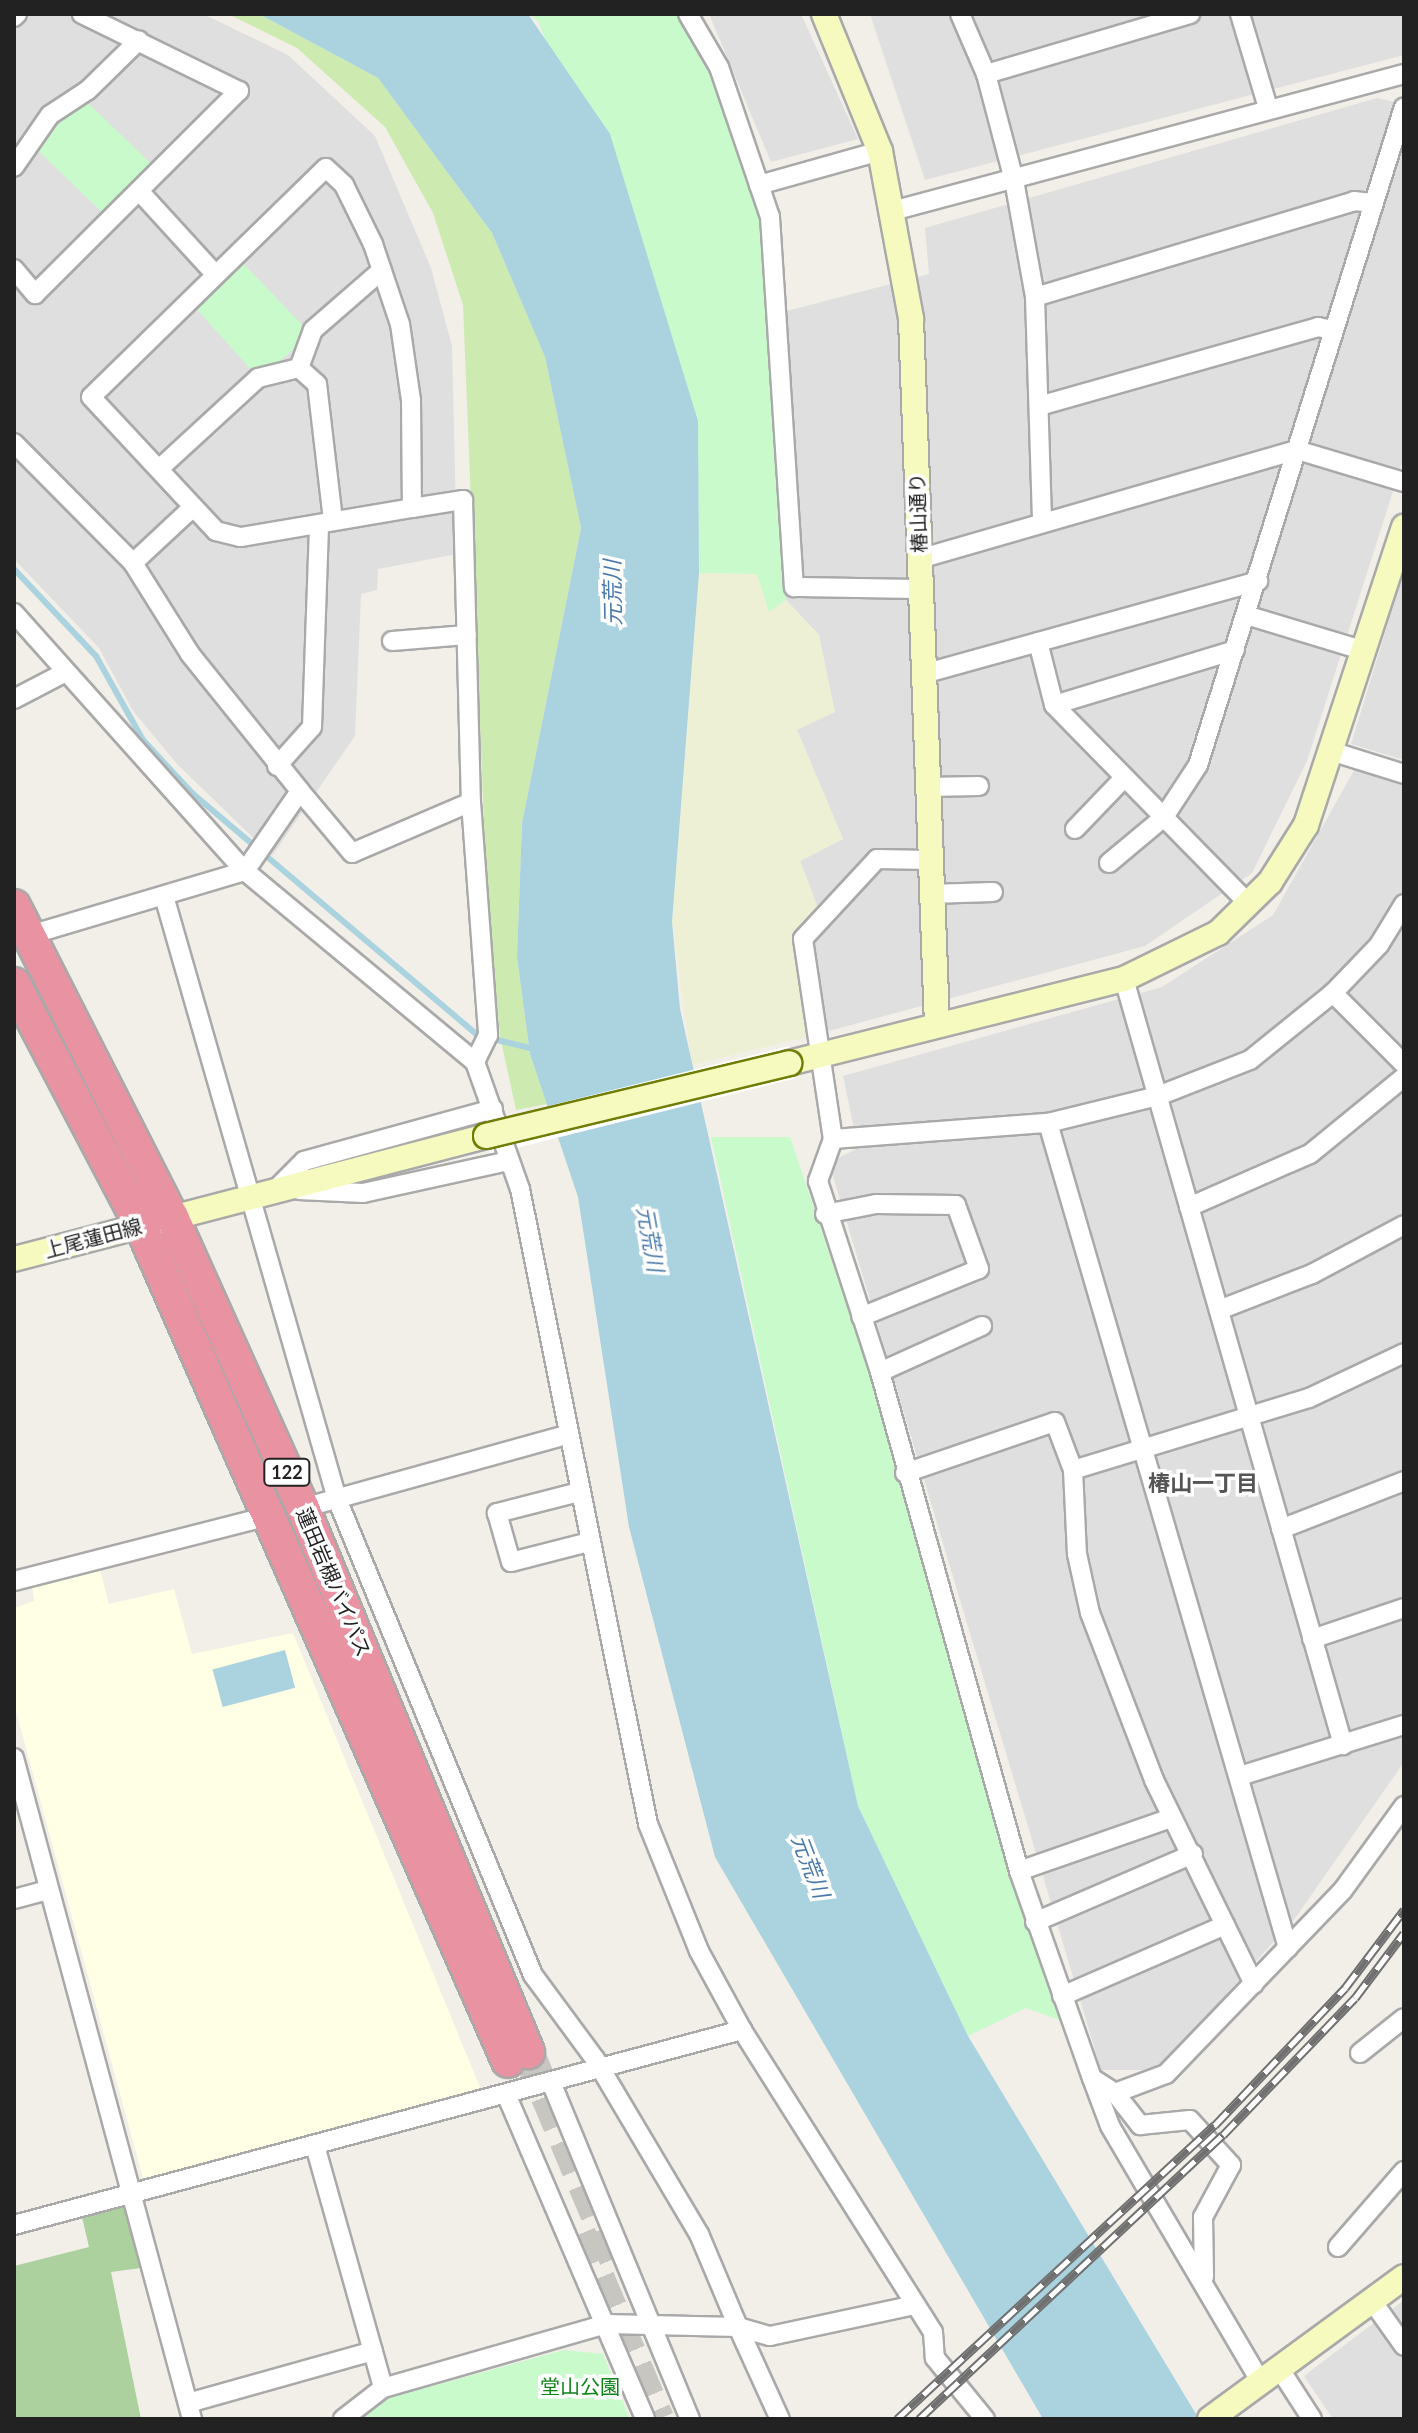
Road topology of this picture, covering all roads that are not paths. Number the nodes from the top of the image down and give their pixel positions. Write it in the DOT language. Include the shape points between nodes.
graph roads {
  1 [pos="82,14"];
  2 [pos="688,14"];
  3 [pos="824,14"];
  4 [pos="960,14"];
  5 [pos="1190,14"];
  6 [pos="1240,14"];
  7 [pos="139,40"];
  8 [pos="986,74"];
  9 [pos="1404,74"];
  10 [pos="1404,107"];
  11 [pos="1268,108"];
  12 [pos="880,151"];
  13 [pos="14,167"];
  14 [pos="1014,180"];
  15 [pos="759,185"];
  16 [pos="141,193"];
  17 [pos="1374,203"];
  18 [pos="896,210"];
  19 [pos="14,269"];
  20 [pos="382,270"];
  21 [pos="215,274"];
  22 [pos="1035,297"];
  23 [pos="1332,330"];
  24 [pos="299,368"];
  25 [pos="1039,406"];
  26 [pos="14,443"];
  27 [pos="1297,450"];
  28 [pos="159,469"];
  29 [pos="1404,482"];
  30 [pos="412,508"];
  31 [pos="191,509"];
  32 [pos="326,522"];
  33 [pos="1042,523"];
  34 [pos="1404,527"];
  35 [pos="919,559"];
  36 [pos="133,563"];
  37 [pos="1258,581"];
  38 [pos="921,589"];
  39 [pos="14,613"];
  40 [pos="1246,615"];
  41 [pos="467,635"];
  42 [pos="392,641"];
  43 [pos="1038,642"];
  44 [pos="1235,650"];
  45 [pos="1365,651"];
  46 [pos="62,674"];
  47 [pos="923,674"];
  48 [pos="14,699"];
  49 [pos="1054,705"];
  50 [pos="1334,752"];
  51 [pos="277,766"];
  52 [pos="1404,774"];
  53 [pos="1124,778"];
  54 [pos="979,786"];
  55 [pos="926,787"];
  56 [pos="300,791"];
  57 [pos="471,802"];
  58 [pos="1164,817"];
  59 [pos="1075,829"];
  60 [pos="929,860"];
  61 [pos="1109,863"];
  62 [pos="245,871"];
  63 [pos="993,892"];
  64 [pos="930,894"];
  65 [pos="164,896"];
  66 [pos="1404,904"];
  67 [pos="1250,905"];
  68 [pos="14,906"];
  69 [pos="30,935"];
  70 [pos="1124,979"];
  71 [pos="14,984"];
  72 [pos="1333,993"];
  73 [pos="937,1026"];
  74 [pos="822,1054"];
  75 [pos="475,1062"];
  76 [pos="1404,1064"];
  77 [pos="1404,1077"];
  78 [pos="1158,1096"];
  79 [pos="493,1109"];
  80 [pos="1048,1123"];
  81 [pos="833,1139"];
  82 [pos="509,1161"];
  83 [pos="266,1192"];
  84 [pos="1189,1207"];
  85 [pos="825,1214"];
  86 [pos="172,1217"];
  87 [pos="141,1226"];
  88 [pos="1401,1234"];
  89 [pos="14,1259"];
  90 [pos="1219,1310"];
  91 [pos="861,1317"];
  92 [pos="982,1326"];
  93 [pos="1404,1353"];
  94 [pos="880,1372"];
  95 [pos="1250,1417"];
  96 [pos="567,1435"];
  97 [pos="1141,1450"];
  98 [pos="1073,1470"];
  99 [pos="905,1473"];
  100 [pos="1404,1481"];
  101 [pos="579,1492"];
  102 [pos="337,1499"];
  103 [pos="288,1511"];
  104 [pos="1281,1529"];
  105 [pos="589,1542"];
  106 [pos="14,1581"];
  107 [pos="1404,1608"];
  108 [pos="1312,1639"];
  109 [pos="1404,1725"];
  110 [pos="1343,1745"];
  111 [pos="14,1758"];
  112 [pos="1240,1776"];
  113 [pos="1404,1806"];
  114 [pos="1171,1818"];
  115 [pos="1193,1854"];
  116 [pos="1019,1871"];
  117 [pos="47,1890"];
  118 [pos="14,1899"];
  119 [pos="1035,1922"];
  120 [pos="1225,1925"];
  121 [pos="1288,1948"];
  122 [pos="1254,1984"];
  123 [pos="1062,1996"];
  124 [pos="1404,2018"];
  125 [pos="742,2030"];
  126 [pos="1360,2053"];
  127 [pos="518,2057"];
  128 [pos="600,2070"];
  129 [pos="1092,2078"];
  130 [pos="551,2082"];
  131 [pos="1115,2093"];
  132 [pos="506,2094"];
  133 [pos="316,2149"];
  134 [pos="1404,2171"];
  135 [pos="132,2196"];
  136 [pos="14,2225"];
  137 [pos="1338,2247"];
  138 [pos="1204,2277"];
  139 [pos="1404,2277"];
  140 [pos="915,2305"];
  141 [pos="1375,2305"];
  142 [pos="606,2324"];
  143 [pos="738,2327"];
  144 [pos="653,2328"];
  145 [pos="1404,2346"];
  146 [pos="373,2351"];
  147 [pos="1264,2383"];
  148 [pos="383,2388"];
  149 [pos="190,2411"];
  150 [pos="343,2419"];
  151 [pos="645,2419"];
  152 [pos="690,2419"];
  153 [pos="780,2419"];
  154 [pos="985,2419"];
  155 [pos="1210,2419"];
  156 [pos="1312,2419"];
  1 -- 7 [label="street"];
  2 -- 15 [label="street" via="719,67"];
  3 -- 12 [label="street, 椿山通り"];
  4 -- 8 [label="street"];
  5 -- 8 [label="street"];
  6 -- 11 [label="street"];
  7 -- 13 [label="street" via="88,90 50,115"];
  7 -- 16 [label="street" via="239,91"];
  8 -- 14 [label="street"];
  9 -- 11 [label="street"];
  10 -- 17 [label="street"];
  11 -- 14 [label="street"];
  12 -- 15 [label="street"];
  12 -- 18 [label="street, 椿山通り"];
  14 -- 18 [label="street"];
  14 -- 22 [label="street"];
  15 -- 38 [label="street" via="783,331 794,587"];
  16 -- 19 [label="street" via="35,294"];
  16 -- 21 [label="street"];
  17 -- 22 [label="street" via="1354,201"];
  17 -- 23 [label="street"];
  18 -- 35 [label="street, 椿山通り" via="911,319"];
  20 -- 21 [label="street" via="344,185 326,168"];
  20 -- 24 [label="street" via="313,330"];
  20 -- 30 [label="street" via="411,400"];
  21 -- 28 [label="street" via="91,397"];
  22 -- 25 [label="street"];
  23 -- 25 [label="street" via="1318,327"];
  23 -- 27 [label="street"];
  24 -- 28 [label="street" via="258,378"];
  24 -- 32 [label="street" via="317,384"];
  25 -- 33 [label="street"];
  26 -- 36 [label="street"];
  27 -- 29 [label="street"];
  27 -- 33 [label="street"];
  27 -- 37 [label="street"];
  28 -- 31 [label="street"];
  30 -- 32 [label="street"];
  30 -- 41 [label="street" via="463,500"];
  31 -- 32 [label="street" via="216,531 240,537"];
  31 -- 36 [label="street"];
  32 -- 51 [label="street" via="312,727"];
  33 -- 35 [label="street"];
  34 -- 45 [label="street, 上尾蓮田線"];
  35 -- 38 [label="street, 椿山通り"];
  36 -- 51 [label="street" via="190,654"];
  37 -- 40 [label="street"];
  37 -- 43 [label="street"];
  38 -- 47 [label="street, 椿山通り"];
  39 -- 46 [label="street"];
  40 -- 44 [label="street"];
  40 -- 45 [label="street"];
  41 -- 42 [label="street"];
  41 -- 57 [label="street"];
  43 -- 47 [label="street"];
  43 -- 49 [label="street"];
  44 -- 49 [label="street"];
  44 -- 58 [label="street" via="1198,765"];
  45 -- 50 [label="street, 上尾蓮田線"];
  46 -- 48 [label="street"];
  46 -- 62 [label="street"];
  47 -- 55 [label="street, 椿山通り"];
  49 -- 53 [label="street"];
  50 -- 52 [label="street"];
  50 -- 67 [label="street, 上尾蓮田線" via="1296,844"];
  51 -- 56 [label="street"];
  53 -- 58 [label="street"];
  53 -- 59 [label="street"];
  54 -- 55 [label="street"];
  55 -- 60 [label="street, 椿山通り"];
  56 -- 57 [label="street" via="352,853"];
  56 -- 62 [label="street"];
  57 -- 75 [label="street" via="488,1035"];
  58 -- 61 [label="street"];
  58 -- 67 [label="street"];
  60 -- 64 [label="street, 椿山通り"];
  60 -- 74 [label="street" via="877,859 803,939"];
  62 -- 65 [label="street"];
  62 -- 75 [label="street"];
  63 -- 64 [label="street"];
  64 -- 73 [label="street, 椿山通り"];
  65 -- 69 [label="street"];
  65 -- 83 [label="street"];
  66 -- 72 [label="street" via="1379,945"];
  67 -- 70 [label="street, 上尾蓮田線" via="1188,951"];
  68 -- 69 [label="highway, 蓮田岩槻バイパス / 122"];
  69 -- 86 [label="highway, 蓮田岩槻バイパス / 122"];
  70 -- 73 [label="street, 上尾蓮田線"];
  70 -- 78 [label="street"];
  71 -- 87 [label="highway, 蓮田岩槻バイパス / 122"];
  72 -- 76 [label="street"];
  72 -- 78 [label="street" via="1250,1060"];
  73 -- 74 [label="street, 上尾蓮田線"];
  74 -- 81 [label="street"];
  74 -- 83 [label="street, 上尾蓮田線, bridge"];
  75 -- 79 [label="street"];
  77 -- 84 [label="street" via="1310,1154"];
  78 -- 80 [label="street"];
  78 -- 84 [label="street"];
  79 -- 82 [label="street"];
  79 -- 83 [label="street" via="304,1161"];
  80 -- 81 [label="street"];
  80 -- 97 [label="street"];
  81 -- 85 [label="street" via="818,1181"];
  82 -- 83 [label="street" via="363,1193"];
  82 -- 96 [label="street"];
  83 -- 86 [label="street, 上尾蓮田線"];
  83 -- 102 [label="street"];
  84 -- 90 [label="street"];
  85 -- 91 [label="street"];
  85 -- 91 [label="street" via="876,1204 956,1205 979,1269"];
  86 -- 87 [label="street, 上尾蓮田線"];
  86 -- 103 [label="highway, 蓮田岩槻バイパス / 122"];
  87 -- 89 [label="street, 上尾蓮田線"];
  87 -- 103 [label="highway, 蓮田岩槻バイパス / 122"];
  88 -- 90 [label="street"];
  90 -- 95 [label="street"];
  91 -- 94 [label="street"];
  92 -- 94 [label="street"];
  93 -- 95 [label="street"];
  94 -- 99 [label="street"];
  95 -- 97 [label="street"];
  95 -- 104 [label="street"];
  96 -- 101 [label="street"];
  96 -- 102 [label="street"];
  97 -- 98 [label="street"];
  97 -- 112 [label="street"];
  98 -- 99 [label="street" via="1055,1422"];
  98 -- 114 [label="street" via="1080,1496 1077,1554 1090,1613"];
  99 -- 116 [label="street"];
  100 -- 104 [label="street"];
  101 -- 105 [label="street"];
  101 -- 105 [label="street" via="497,1513 511,1562"];
  102 -- 103 [label="street"];
  102 -- 128 [label="street" via="533,1975"];
  103 -- 106 [label="street"];
  103 -- 127 [label="highway, 蓮田岩槻バイパス / 122"];
  104 -- 108 [label="street"];
  105 -- 125 [label="street" via="648,1824 699,1951"];
  107 -- 108 [label="street"];
  108 -- 110 [label="street"];
  109 -- 110 [label="street"];
  110 -- 112 [label="street"];
  111 -- 117 [label="street"];
  112 -- 121 [label="street"];
  113 -- 121 [label="street" via="1343,1890"];
  114 -- 115 [label="street"];
  114 -- 116 [label="street"];
  115 -- 119 [label="street"];
  115 -- 120 [label="street"];
  116 -- 119 [label="street"];
  117 -- 118 [label="street"];
  117 -- 135 [label="street"];
  119 -- 123 [label="street"];
  120 -- 122 [label="street"];
  120 -- 123 [label="street"];
  121 -- 122 [label="street"];
  122 -- 131 [label="street" via="1166,2074"];
  123 -- 129 [label="street"];
  124 -- 126 [label="street"];
  125 -- 128 [label="street"];
  125 -- 140 [label="street"];
  128 -- 130 [label="street"];
  128 -- 143 [label="street" via="699,2234"];
  129 -- 131 [label="street"];
  129 -- 138 [label="street" via="1117,2139"];
  130 -- 132 [label="street"];
  130 -- 144 [label="street"];
  131 -- 138 [label="street" via="1140,2125 1190,2120 1231,2165 1203,2217"];
  132 -- 133 [label="street"];
  132 -- 142 [label="street"];
  133 -- 135 [label="street"];
  133 -- 146 [label="street"];
  134 -- 137 [label="street"];
  135 -- 136 [label="street"];
  135 -- 149 [label="street"];
  138 -- 147 [label="street"];
  139 -- 141 [label="street"];
  140 -- 143 [label="street" via="770,2336"];
  140 -- 154 [label="street" via="933,2332 935,2358"];
  141 -- 145 [label="street"];
  141 -- 147 [label="street"];
  142 -- 144 [label="street"];
  142 -- 148 [label="street"];
  142 -- 151 [label="street"];
  143 -- 144 [label="street"];
  143 -- 153 [label="street"];
  144 -- 152 [label="street"];
  146 -- 148 [label="street"];
  146 -- 149 [label="street"];
  147 -- 155 [label="street"];
  147 -- 156 [label="street"];
  148 -- 150 [label="street"];
}
